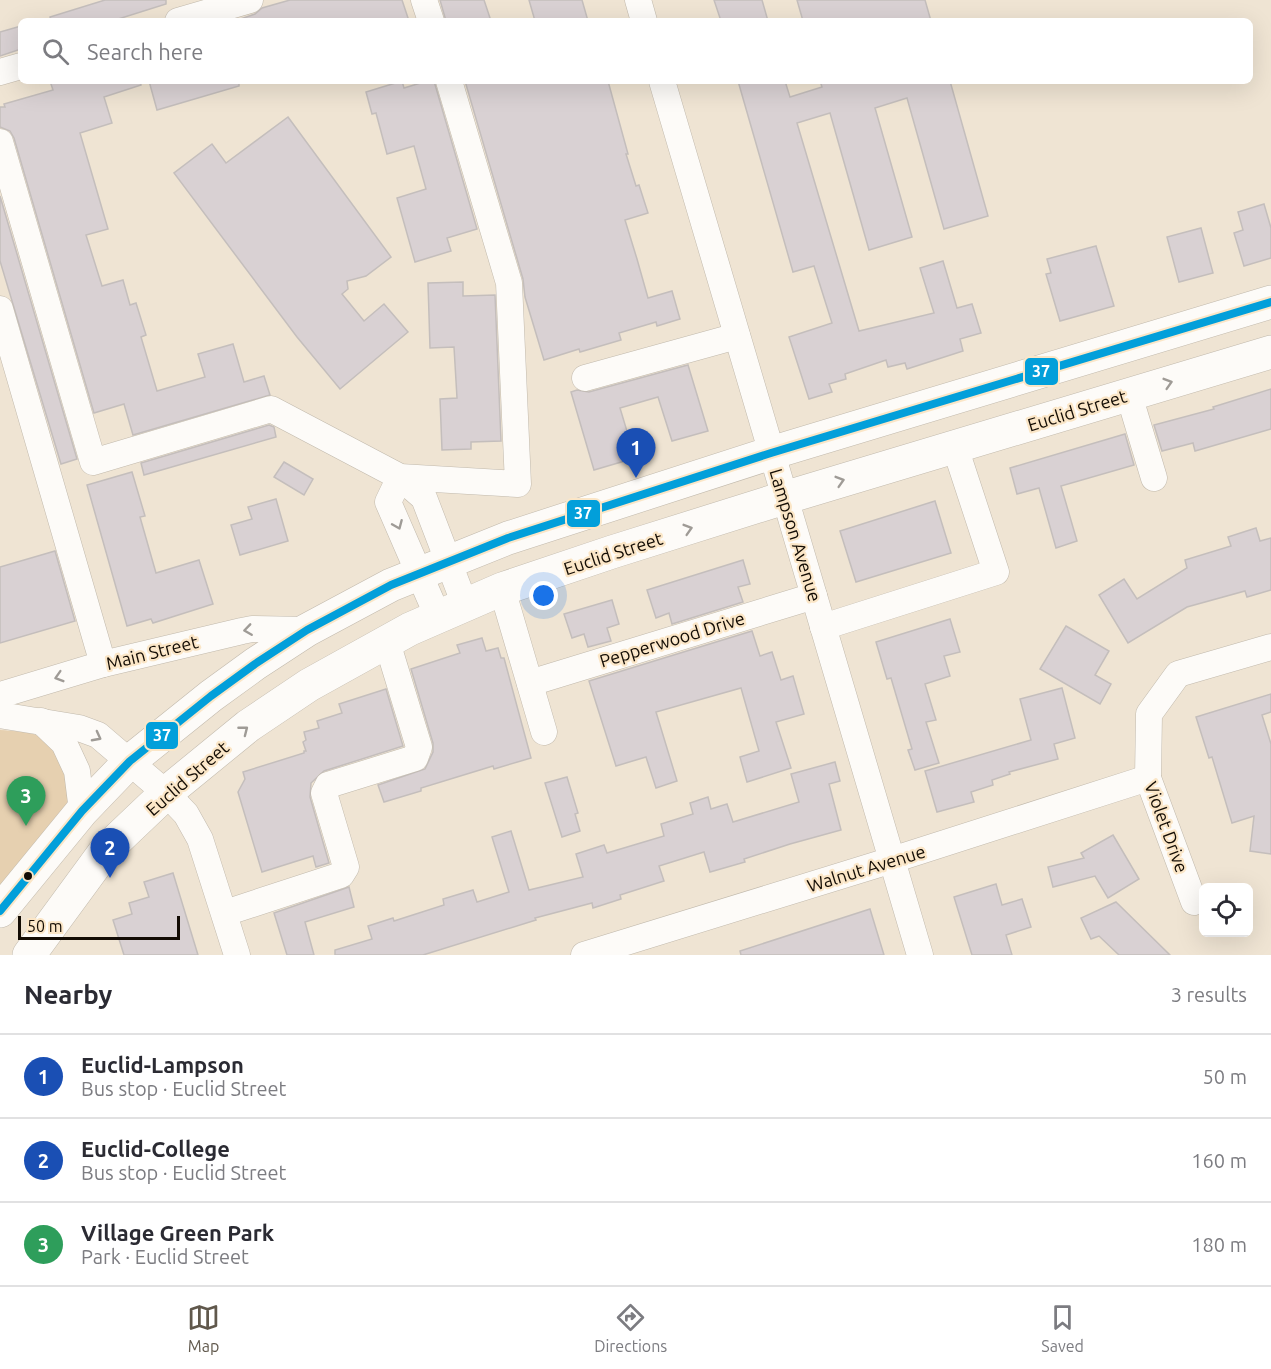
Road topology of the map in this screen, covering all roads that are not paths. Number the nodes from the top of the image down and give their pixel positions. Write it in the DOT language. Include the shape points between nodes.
graph roads {
  1 [pos="250,0"];
  2 [pos="424,0"];
  3 [pos="638,0"];
  4 [pos="188,18"];
  5 [pos="430,18"];
  6 [pos="643,18"];
  7 [pos="18,67"];
  8 [pos="0,72"];
  9 [pos="450,84"];
  10 [pos="663,84"];
  11 [pos="0,142"];
  12 [pos="1271,302"];
  13 [pos="0,309"];
  14 [pos="737,336"];
  15 [pos="1271,352"];
  16 [pos="585,378"];
  17 [pos="1129,395"];
  18 [pos="956,447"];
  19 [pos="771,453"];
  20 [pos="400,477"];
  21 [pos="1154,478"];
  22 [pos="784,498"];
  23 [pos="433,567"];
  24 [pos="502,589"];
  25 [pos="814,596"];
  26 [pos="452,611"];
  27 [pos="823,627"];
  28 [pos="307,630"];
  29 [pos="387,642"];
  30 [pos="1271,647"];
  31 [pos="103,664"];
  32 [pos="530,683"];
  33 [pos="0,694"];
  34 [pos="0,715"];
  35 [pos="40,721"];
  36 [pos="544,732"];
  37 [pos="130,761"];
  38 [pos="1148,778"];
  39 [pos="166,793"];
  40 [pos="82,811"];
  41 [pos="892,860"];
  42 [pos="1194,902"];
  43 [pos="0,911"];
  44 [pos="225,913"];
  45 [pos="29,955"];
  46 [pos="237,955"];
  47 [pos="584,955"];
  48 [pos="920,955"];
  1 -- 4 [label="street"];
  2 -- 5 [label="street"];
  3 -- 6 [label="street"];
  7 -- 8 [label="street"];
  9 -- 20 [label="street" via="509,283 518,484"];
  10 -- 14 [label="street, Lampson Avenue"];
  11 -- 20 [label="street" via="93,462 271,409"];
  12 -- 19 [label="main road"];
  13 -- 31 [label="street"];
  14 -- 16 [label="street"];
  14 -- 19 [label="street, Lampson Avenue"];
  17 -- 15 [label="main road, Euclid Street, one-way"];
  17 -- 18 [label="main road, Euclid Street"];
  17 -- 21 [label="street"];
  22 -- 18 [label="main road, Euclid Street, one-way"];
  18 -- 27 [label="street" via="996,572"];
  19 -- 22 [label="street, Lampson Avenue"];
  19 -- 23 [label="main road" via="508,538"];
  20 -- 23 [label="street" via="424,498"];
  20 -- 23 [label="street, one-way" via="388,502"];
  24 -- 22 [label="main road, Euclid Street, one-way"];
  22 -- 25 [label="street, Lampson Avenue"];
  23 -- 26 [label="street"];
  23 -- 28 [label="main road"];
  24 -- 26 [label="main road, Euclid Street"];
  24 -- 32 [label="street"];
  25 -- 27 [label="street, Lampson Avenue"];
  25 -- 32 [label="street, Pepperwood Drive"];
  26 -- 29 [label="main road, Euclid Street"];
  27 -- 41 [label="street, Lampson Avenue"];
  28 -- 31 [label="street, Main Street, one-way" via="252,629"];
  28 -- 37 [label="main road" via="211,696"];
  39 -- 29 [label="main road, Euclid Street, one-way" via="248,726 309,685"];
  29 -- 44 [label="street" via="419,747 415,758 328,784 324,793 346,867 341,875"];
  30 -- 38 [label="street, Violet Drive" via="1178,674 1149,714"];
  31 -- 33 [label="street, Main Street, one-way"];
  32 -- 36 [label="street"];
  34 -- 35 [label="street"];
  35 -- 37 [label="street, one-way" via="98,735"];
  35 -- 40 [label="street" via="64,743 77,771"];
  37 -- 39 [label="street"];
  37 -- 40 [label="main road"];
  38 -- 41 [label="street, Walnut Avenue"];
  38 -- 42 [label="street, Violet Drive"];
  39 -- 44 [label="street" via="186,814 200,839"];
  39 -- 45 [label="main road, Euclid Street" via="106,850"];
  40 -- 43 [label="main road"];
  41 -- 47 [label="street, Walnut Avenue"];
  41 -- 48 [label="street, Lampson Avenue"];
  44 -- 46 [label="street"];
}
